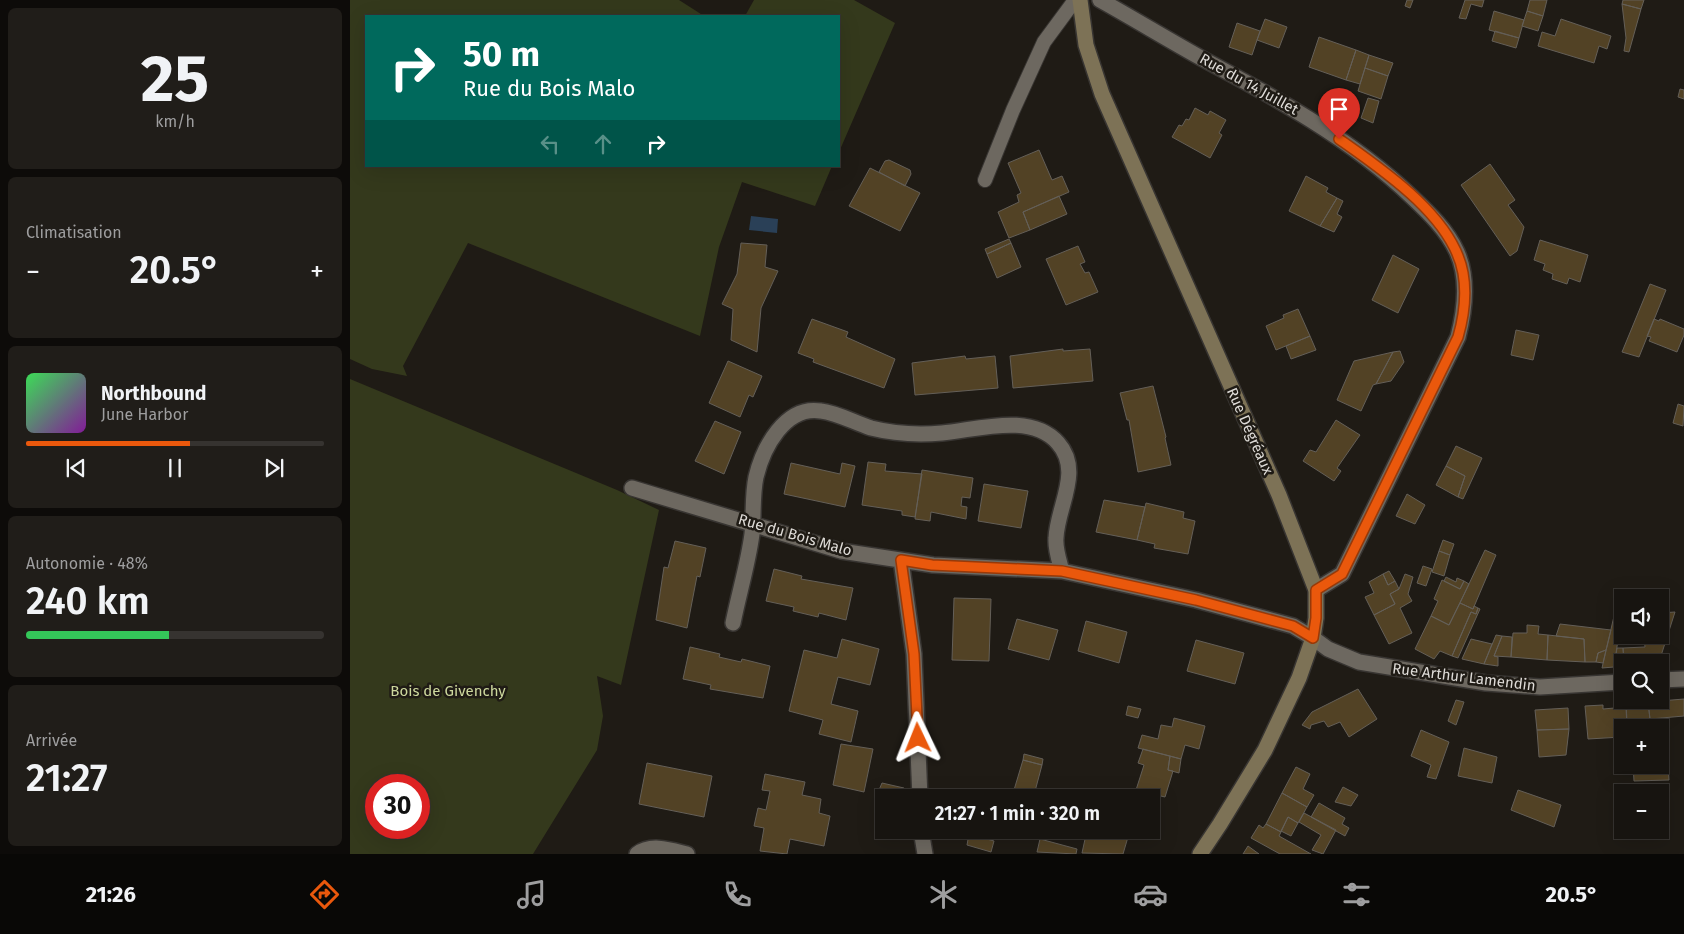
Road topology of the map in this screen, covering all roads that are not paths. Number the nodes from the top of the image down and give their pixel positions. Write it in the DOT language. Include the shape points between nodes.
graph roads {
  1 [pos="1075,0"];
  2 [pos="1080,0"];
  3 [pos="1100,0"];
  4 [pos="985,180"];
  5 [pos="632,488"];
  6 [pos="752,524"];
  7 [pos="901,560"];
  8 [pos="1062,571"];
  9 [pos="1316,590"];
  10 [pos="732,623"];
  11 [pos="1313,638"];
  12 [pos="1684,678"];
  13 [pos="1669,679"];
  14 [pos="1614,683"];
  15 [pos="920,789"];
  16 [pos="922,839"];
  17 [pos="637,854"];
  18 [pos="687,854"];
  19 [pos="925,854"];
  20 [pos="1200,854"];
  1 -- 4 [label="lane" via="1044,42 1012,110"];
  2 -- 9 [label="main road, Rue Dégréaux" via="1086,45 1102,94 1279,494"];
  3 -- 9 [label="street, Rue du 14 Juillet" via="1292,108 1360,154 1430,214 1457,253 1465,299 1458,337 1342,574"];
  5 -- 6 [label="street, Rue du Bois Malo"];
  6 -- 7 [label="street, Rue du Bois Malo" via="841,551"];
  6 -- 8 [label="street" via="757,476 770,444 794,415 809,410 822,411 872,428 920,435 1032,427 1059,444 1066,458 1069,478 1056,536"];
  6 -- 10 [label="street"];
  7 -- 8 [label="street, Rue du Bois Malo" via="932,565"];
  7 -- 15 [label="street" via="914,654"];
  8 -- 11 [label="street, Rue du Bois Malo" via="1196,600 1293,626"];
  9 -- 11 [label="main road, Rue Dégréaux"];
  11 -- 14 [label="street, Rue Arthur Lamendin" via="1328,649 1359,662 1486,683 1540,688"];
  11 -- 20 [label="main road, Rue Dégréaux" via="1299,678 1264,750"];
  12 -- 13 [label="street"];
  16 -- 19 [label="street"];
  17 -- 18 [label="street" via="642,850 662,848"];
}
